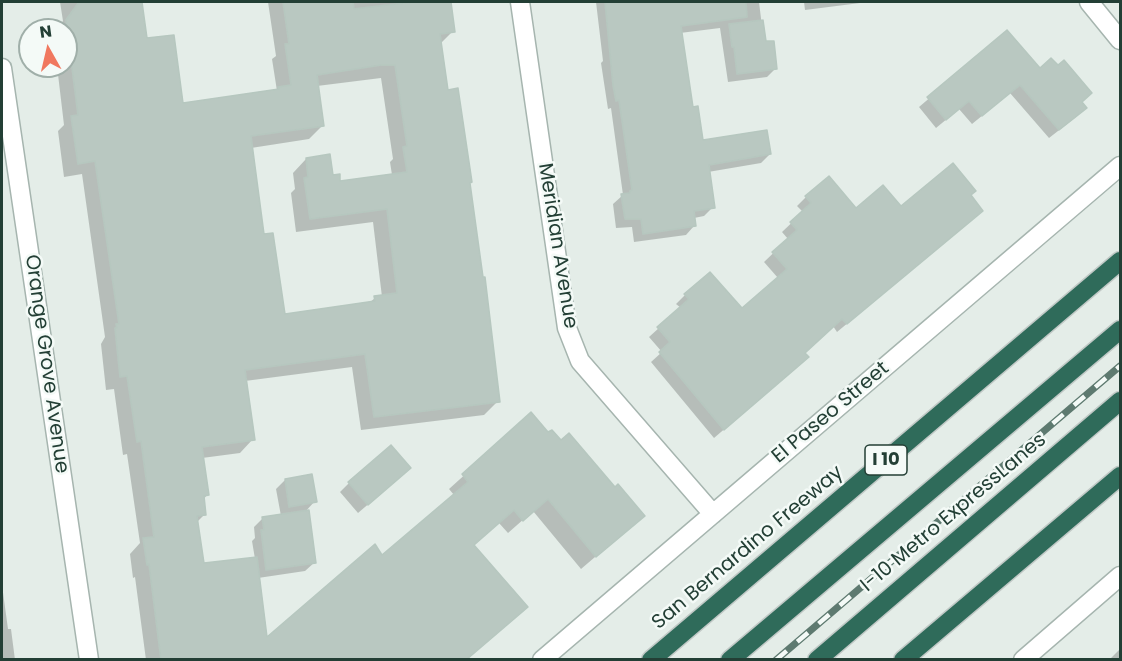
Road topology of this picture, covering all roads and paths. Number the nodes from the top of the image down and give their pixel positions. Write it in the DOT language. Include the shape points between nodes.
graph roads {
  1 [pos="520,2"];
  2 [pos="1089,2"];
  3 [pos="1120,40"];
  4 [pos="2,69"];
  5 [pos="1120,166"];
  6 [pos="1120,261"];
  7 [pos="1120,330"];
  8 [pos="1120,401"];
  9 [pos="1120,476"];
  10 [pos="713,514"];
  11 [pos="1120,576"];
  12 [pos="89,660"];
  13 [pos="542,660"];
  14 [pos="651,660"];
  15 [pos="730,660"];
  16 [pos="817,660"];
  17 [pos="903,660"];
  18 [pos="1023,660"];
  1 -- 10 [label="street, Meridian Avenue" via="567,328 580,361"];
  2 -- 3 [label="street"];
  4 -- 12 [label="street, Orange Grove Avenue"];
  5 -- 10 [label="street, El Paseo Street"];
  6 -- 14 [label="highway, San Bernardino Freeway / I 10"];
  7 -- 15 [label="highway, I-10 Metro ExpressLanes"];
  8 -- 16 [label="highway, I-10 Metro ExpressLanes"];
  9 -- 17 [label="highway"];
  10 -- 13 [label="street, El Paseo Street"];
  11 -- 18 [label="street"];
}
